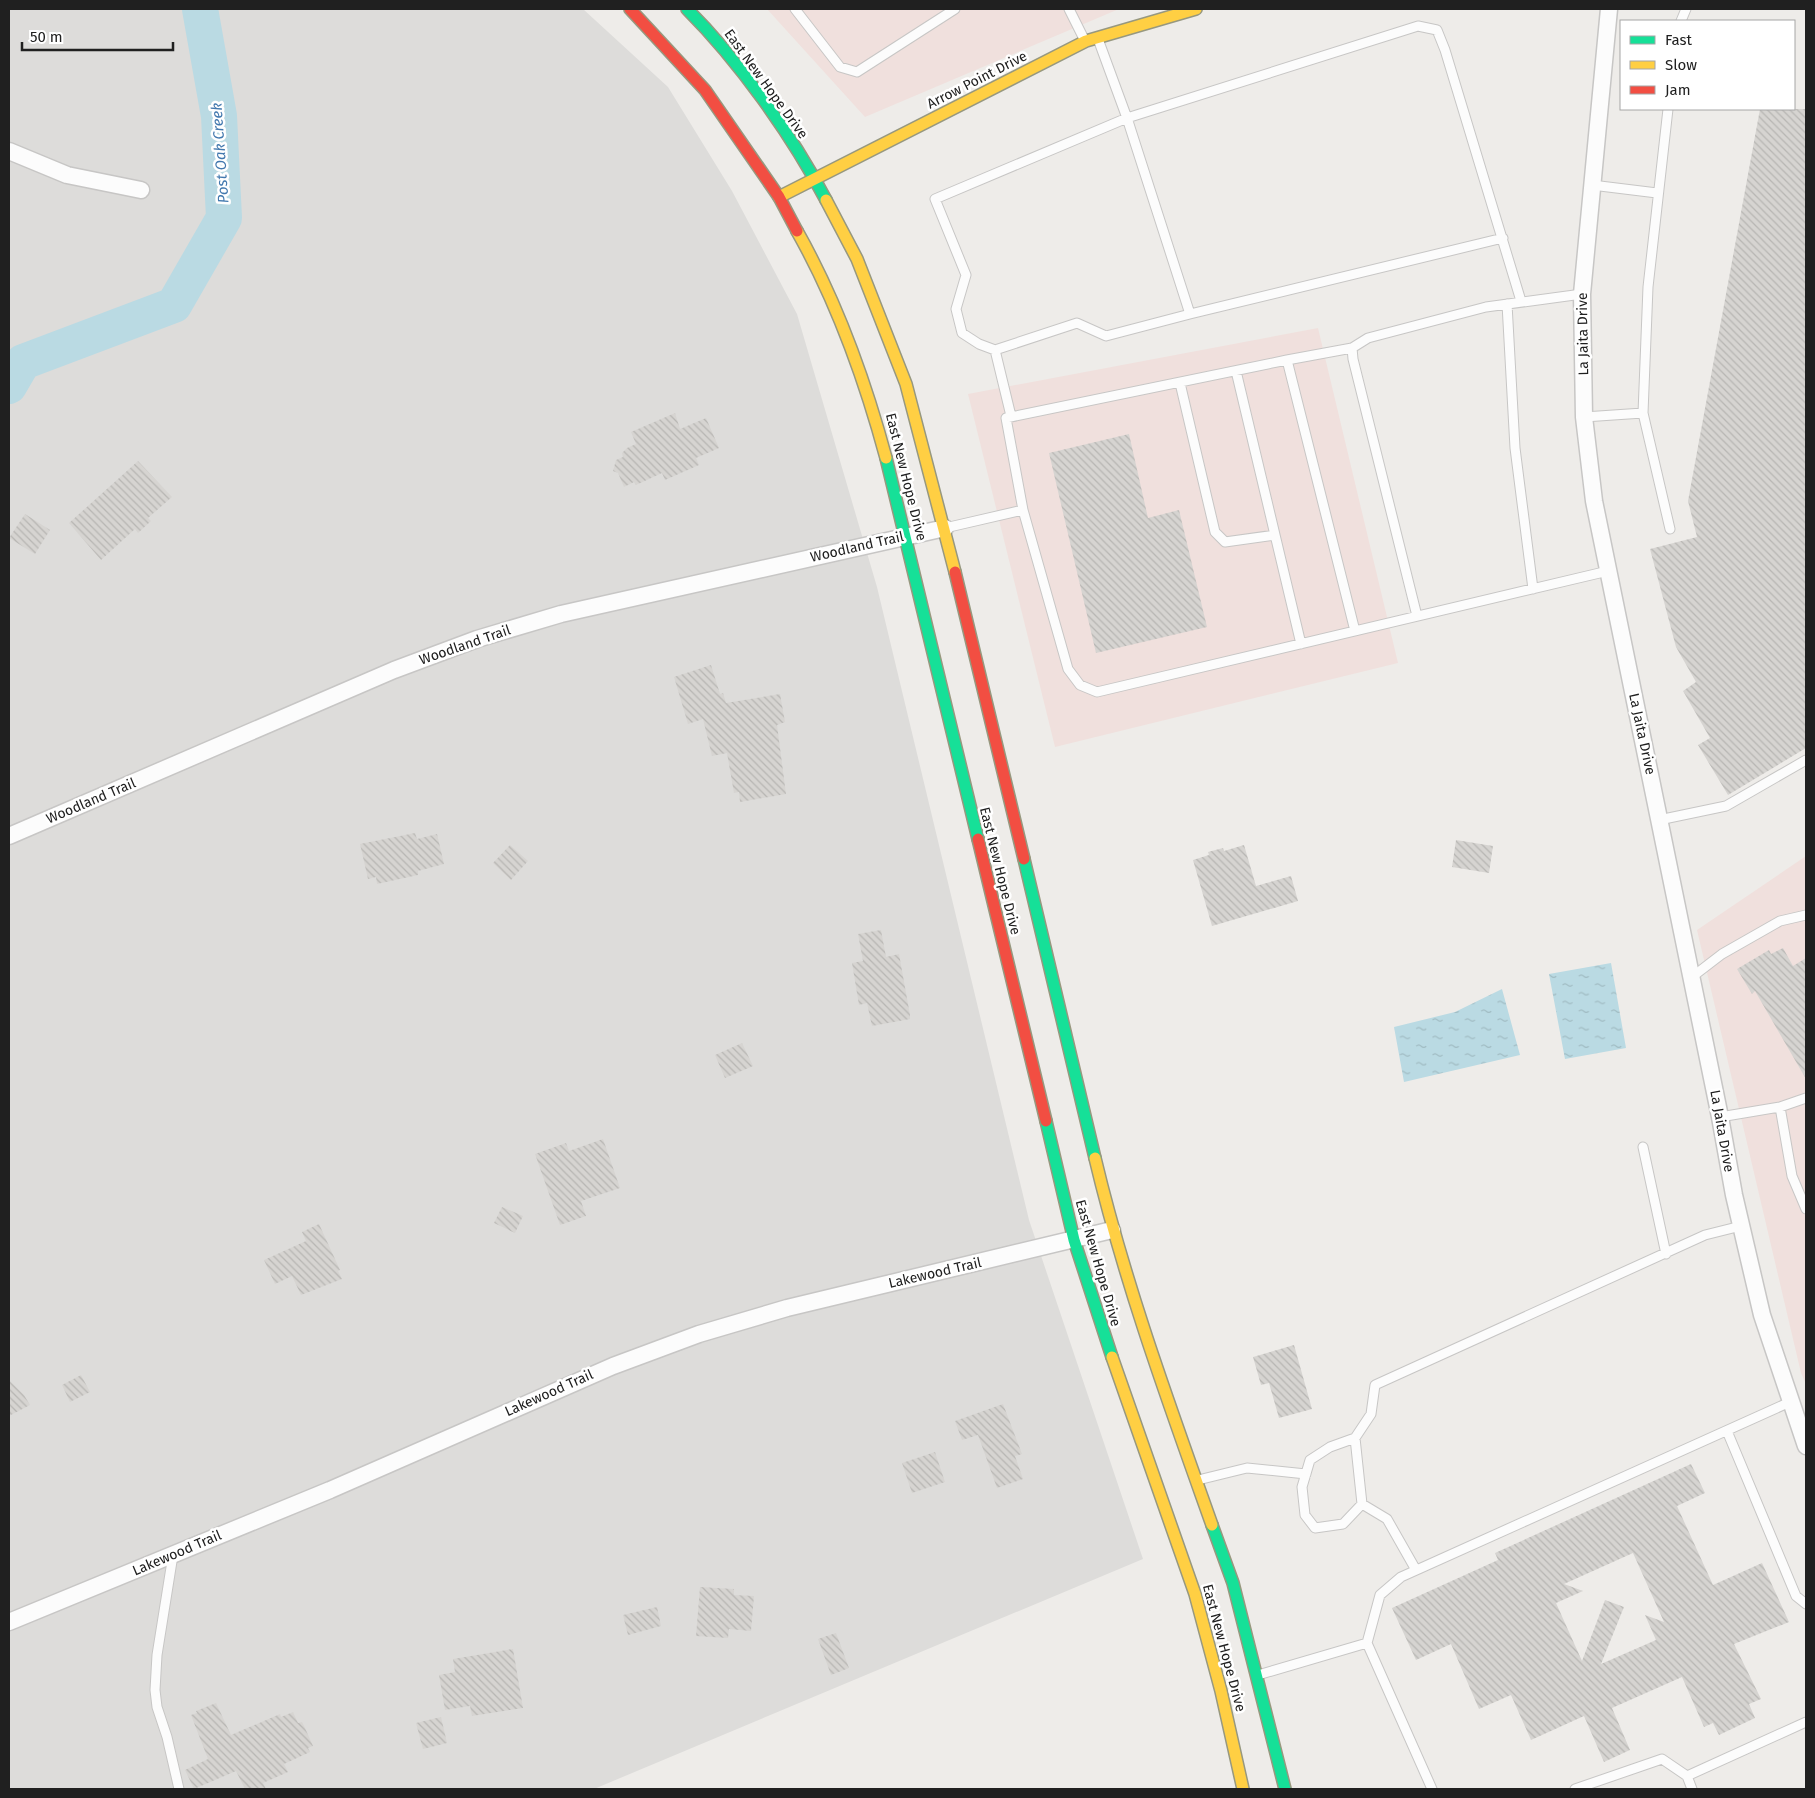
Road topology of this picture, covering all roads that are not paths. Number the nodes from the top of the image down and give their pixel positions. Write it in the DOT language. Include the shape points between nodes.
graph roads {
  1 [pos="630,9"];
  2 [pos="687,9"];
  3 [pos="795,9"];
  4 [pos="955,9"];
  5 [pos="1069,9"];
  6 [pos="1196,9"];
  7 [pos="1609,9"];
  8 [pos="1098,38"];
  9 [pos="1086,41"];
  10 [pos="1668,110"];
  11 [pos="1127,118"];
  12 [pos="9,151"];
  13 [pos="815,179"];
  14 [pos="1592,185"];
  15 [pos="141,190"];
  16 [pos="1657,193"];
  17 [pos="779,197"];
  18 [pos="1503,238"];
  19 [pos="1582,294"];
  20 [pos="1521,301"];
  21 [pos="1507,304"];
  22 [pos="1190,314"];
  23 [pos="1352,348"];
  24 [pos="995,350"];
  25 [pos="1287,360"];
  26 [pos="1236,371"];
  27 [pos="1180,383"];
  28 [pos="1643,413"];
  29 [pos="1011,416"];
  30 [pos="1584,417"];
  31 [pos="1023,510"];
  32 [pos="945,528"];
  33 [pos="1670,529"];
  34 [pos="1275,535"];
  35 [pos="906,536"];
  36 [pos="1608,571"];
  37 [pos="1533,589"];
  38 [pos="1417,616"];
  39 [pos="1355,631"];
  40 [pos="1301,644"];
  41 [pos="1806,760"];
  42 [pos="1659,820"];
  43 [pos="9,836"];
  44 [pos="1806,915"];
  45 [pos="1692,977"];
  46 [pos="1806,1098"];
  47 [pos="1780,1107"];
  48 [pos="1720,1117"];
  49 [pos="1643,1146"];
  50 [pos="1806,1209"];
  51 [pos="1741,1226"];
  52 [pos="1112,1230"];
  53 [pos="1074,1240"];
  54 [pos="1666,1254"];
  55 [pos="1790,1402"];
  56 [pos="1727,1430"];
  57 [pos="1355,1438"];
  58 [pos="1806,1446"];
  59 [pos="1306,1474"];
  60 [pos="1198,1480"];
  61 [pos="1362,1504"];
  62 [pos="173,1555"];
  63 [pos="1416,1570"];
  64 [pos="1806,1604"];
  65 [pos="9,1622"];
  66 [pos="1366,1643"];
  67 [pos="1258,1675"];
  68 [pos="1806,1722"];
  69 [pos="1687,1776"];
  70 [pos="180,1789"];
  71 [pos="1243,1789"];
  72 [pos="1285,1789"];
  73 [pos="1432,1789"];
  74 [pos="1575,1789"];
  75 [pos="1692,1789"];
  1 -- 17 [label="street, East New Hope Drive" via="705,90"];
  2 -- 13 [label="street, East New Hope Drive" via="720,44"];
  3 -- 4 [label="lane" via="840,67 857,72"];
  5 -- 9 [label="lane"];
  6 -- 8 [label="street, Arrow Point Drive"];
  7 -- 14 [label="street, La Jaita Drive"];
  8 -- 9 [label="street, Arrow Point Drive"];
  8 -- 11 [label="lane"];
  9 -- 13 [label="street, Arrow Point Drive"];
  10 -- 16 [label="lane"];
  11 -- 18 [label="lane" via="1418,26 1436,30"];
  11 -- 22 [label="lane"];
  11 -- 24 [label="lane" via="935,199 966,275 956,309 962,333"];
  12 -- 15 [label="street" via="67,175"];
  13 -- 17 [label="street, Arrow Point Drive"];
  13 -- 32 [label="street, East New Hope Drive" via="857,259 890,340 906,384"];
  14 -- 16 [label="lane"];
  14 -- 19 [label="street, La Jaita Drive"];
  16 -- 28 [label="lane" via="1648,287"];
  17 -- 35 [label="street, East New Hope Drive" via="807,248 868,391"];
  18 -- 20 [label="lane"];
  18 -- 22 [label="lane"];
  19 -- 20 [label="lane"];
  19 -- 30 [label="street, La Jaita Drive"];
  20 -- 21 [label="lane"];
  21 -- 23 [label="lane" via="1368,338"];
  21 -- 37 [label="lane" via="1515,448"];
  22 -- 24 [label="lane" via="1106,336 1077,324"];
  23 -- 25 [label="lane"];
  23 -- 38 [label="lane"];
  24 -- 29 [label="lane"];
  25 -- 26 [label="lane"];
  25 -- 39 [label="lane"];
  26 -- 27 [label="lane"];
  26 -- 34 [label="lane"];
  27 -- 29 [label="lane"];
  27 -- 34 [label="lane" via="1215,532 1225,542"];
  28 -- 30 [label="lane"];
  28 -- 33 [label="lane"];
  29 -- 31 [label="lane" via="1006,418"];
  30 -- 36 [label="street, La Jaita Drive" via="1594,501"];
  31 -- 32 [label="lane"];
  31 -- 40 [label="lane" via="1068,669 1080,685 1097,692"];
  32 -- 35 [label="street, Woodland Trail"];
  32 -- 52 [label="street, East New Hope Drive"];
  34 -- 40 [label="lane"];
  35 -- 43 [label="street, Woodland Trail" via="561,614 477,639 394,670"];
  35 -- 53 [label="street, East New Hope Drive"];
  36 -- 37 [label="lane"];
  36 -- 42 [label="street, La Jaita Drive"];
  37 -- 38 [label="lane"];
  38 -- 39 [label="lane"];
  39 -- 40 [label="lane"];
  41 -- 42 [label="lane" via="1726,806"];
  42 -- 45 [label="street, La Jaita Drive"];
  44 -- 45 [label="lane" via="1780,921 1722,954"];
  45 -- 48 [label="street, La Jaita Drive"];
  46 -- 47 [label="lane"];
  47 -- 48 [label="lane"];
  47 -- 50 [label="lane" via="1792,1176"];
  48 -- 51 [label="street, La Jaita Drive"];
  49 -- 54 [label="lane"];
  51 -- 54 [label="lane" via="1705,1235"];
  51 -- 55 [label="street, La Jaita Drive" via="1762,1315"];
  52 -- 53 [label="street, Lakewood Trail"];
  52 -- 60 [label="street, East New Hope Drive" via="1142,1329"];
  53 -- 62 [label="street, Lakewood Trail" via="787,1308 699,1334 613,1366"];
  53 -- 71 [label="street, East New Hope Drive" via="1096,1315 1198,1606 1219,1678"];
  54 -- 57 [label="lane" via="1375,1385 1371,1414"];
  55 -- 56 [label="lane"];
  55 -- 58 [label="street, La Jaita Drive"];
  56 -- 63 [label="lane"];
  56 -- 64 [label="lane" via="1796,1596"];
  57 -- 59 [label="lane" via="1330,1447 1310,1460"];
  57 -- 61 [label="lane"];
  59 -- 60 [label="lane" via="1247,1468"];
  59 -- 61 [label="lane" via="1302,1487 1305,1516 1315,1528 1342,1524"];
  60 -- 67 [label="street, East New Hope Drive" via="1233,1583"];
  61 -- 63 [label="lane" via="1388,1519"];
  62 -- 65 [label="street, Lakewood Trail"];
  62 -- 70 [label="lane" via="157,1655 155,1690"];
  63 -- 66 [label="lane" via="1401,1577 1380,1595"];
  66 -- 67 [label="lane"];
  66 -- 73 [label="lane"];
  67 -- 72 [label="street, East New Hope Drive"];
  68 -- 69 [label="lane"];
  69 -- 74 [label="lane" via="1662,1759"];
  69 -- 75 [label="lane"];
}
